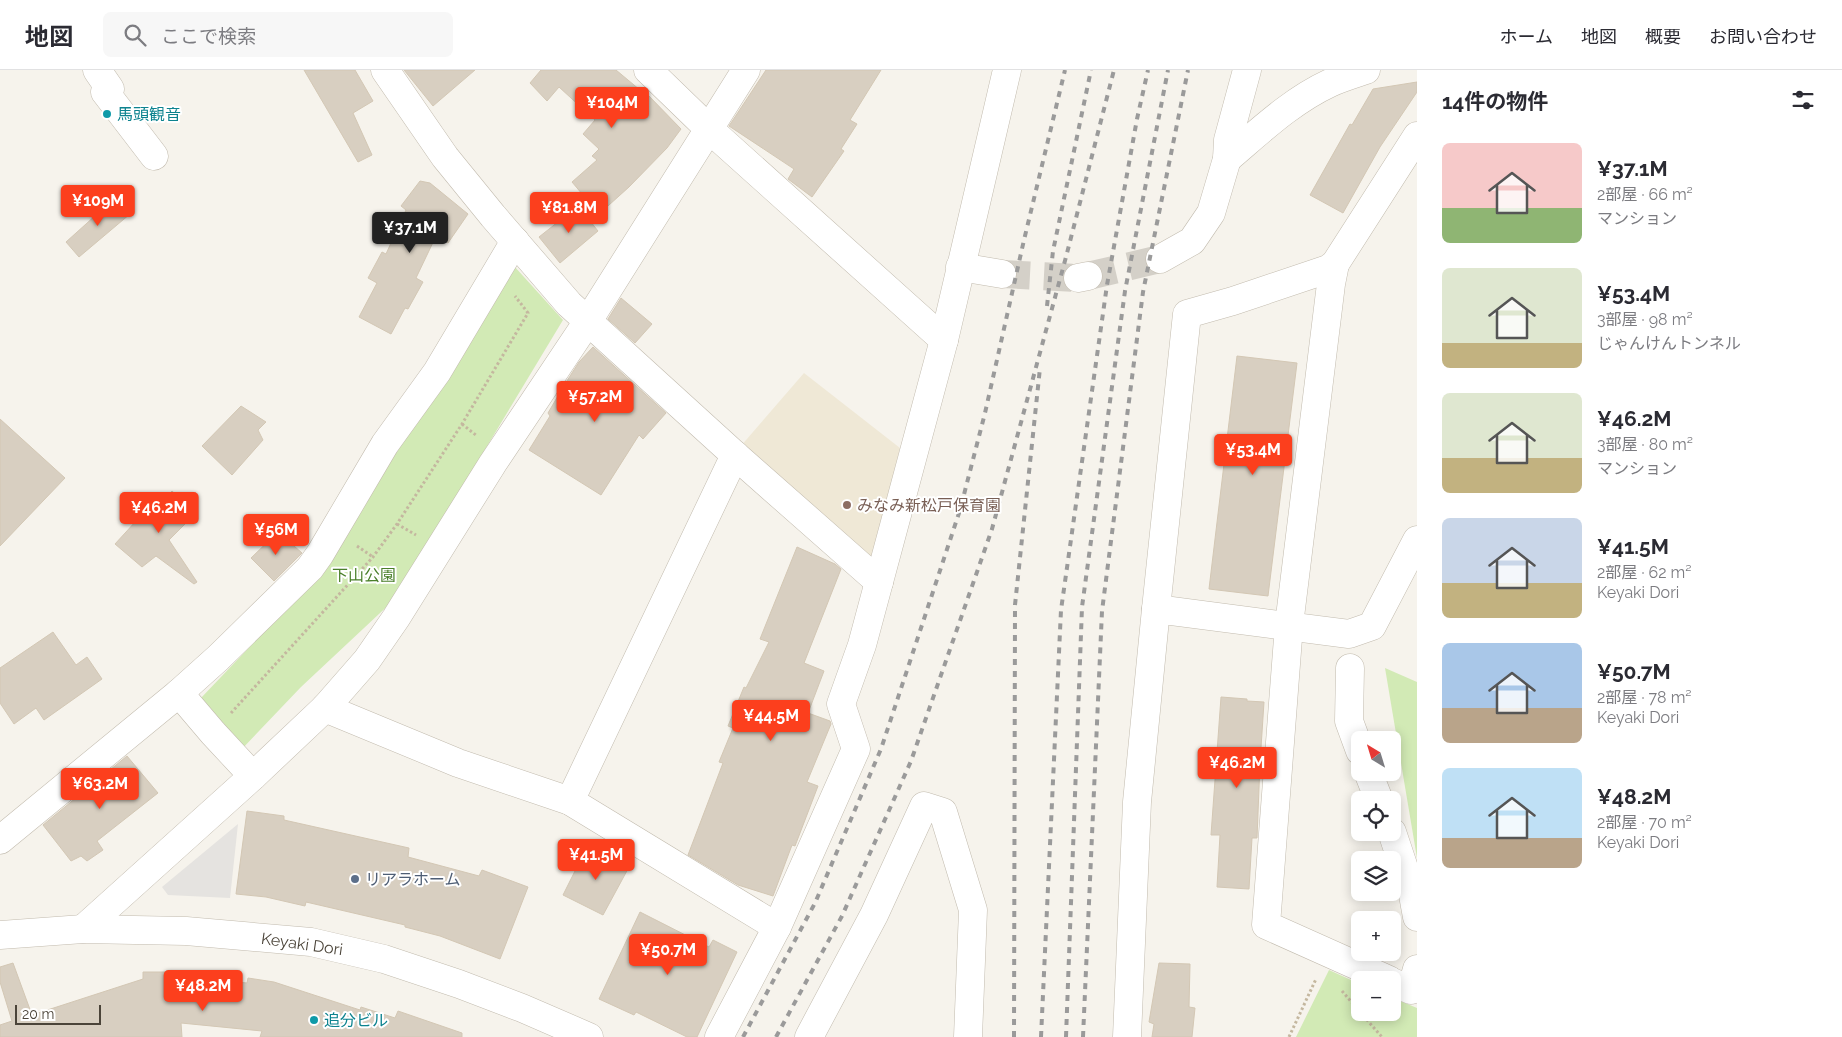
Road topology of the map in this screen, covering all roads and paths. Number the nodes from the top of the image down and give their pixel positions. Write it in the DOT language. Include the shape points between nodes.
graph roads {
  1 [pos="384,70"];
  2 [pos="648,70"];
  3 [pos="746,70"];
  4 [pos="1007,70"];
  5 [pos="1247,70"];
  6 [pos="1366,70"];
  7 [pos="104,80"];
  8 [pos="709,129"];
  9 [pos="1417,136"];
  10 [pos="154,156"];
  11 [pos="1226,159"];
  12 [pos="515,241"];
  13 [pos="1160,259"];
  14 [pos="1335,264"];
  15 [pos="960,267"];
  16 [pos="497,272"];
  17 [pos="1002,274"];
  18 [pos="588,321"];
  19 [pos="944,340"];
  20 [pos="462,424"];
  21 [pos="483,440"];
  22 [pos="735,455"];
  23 [pos="397,524"];
  24 [pos="423,539"];
  25 [pos="1417,540"];
  26 [pos="879,582"];
  27 [pos="1156,609"];
  28 [pos="1289,625"];
  29 [pos="1350,668"];
  30 [pos="179,693"];
  31 [pos="325,708"];
  32 [pos="1353,731"];
  33 [pos="213,733"];
  34 [pos="253,776"];
  35 [pos="570,801"];
  36 [pos="0,840"];
  37 [pos="1395,841"];
  38 [pos="1417,917"];
  39 [pos="777,927"];
  40 [pos="83,929"];
  41 [pos="0,935"];
  42 [pos="1417,969"];
  43 [pos="1369,971"];
  44 [pos="1316,981"];
  45 [pos="1401,986"];
  46 [pos="1368,1021"];
  47 [pos="589,1037"];
  48 [pos="719,1037"];
  49 [pos="809,1037"];
  50 [pos="968,1037"];
  51 [pos="1127,1037"];
  52 [pos="1288,1037"];
  53 [pos="1382,1037"];
  1 -- 12 [label="street" via="445,157"];
  2 -- 8 [label="street"];
  3 -- 8 [label="street"];
  4 -- 15 [label="street"];
  5 -- 11 [label="street"];
  6 -- 11 [label="street" via="1308,94"];
  7 -- 10 [label="street" via="105,92"];
  8 -- 18 [label="street"];
  8 -- 19 [label="street"];
  9 -- 14 [label="street"];
  11 -- 13 [label="street" via="1211,212 1192,241"];
  12 -- 16 [label="street"];
  12 -- 18 [label="street" via="569,304"];
  14 -- 27 [label="street" via="1233,301 1186,314"];
  14 -- 28 [label="street"];
  15 -- 17 [label="street"];
  15 -- 19 [label="street"];
  16 -- 20 [label="path" via="528,313"];
  16 -- 30 [label="street" via="437,372 385,444 310,568"];
  18 -- 22 [label="street"];
  18 -- 31 [label="street" via="493,463 396,618 367,660"];
  19 -- 26 [label="street"];
  20 -- 21 [label="path"];
  20 -- 23 [label="path"];
  22 -- 26 [label="street"];
  22 -- 35 [label="street"];
  23 -- 24 [label="path"];
  23 -- 33 [label="path" via="373,557"];
  25 -- 28 [label="street" via="1372,626 1349,634"];
  26 -- 39 [label="street" via="862,645 841,704 856,749"];
  27 -- 28 [label="street"];
  27 -- 51 [label="street" via="1137,802"];
  28 -- 43 [label="street" via="1266,925"];
  29 -- 32 [label="street" via="1349,721"];
  30 -- 33 [label="street"];
  30 -- 36 [label="street"];
  31 -- 34 [label="street"];
  31 -- 35 [label="street" via="458,763"];
  33 -- 34 [label="street"];
  34 -- 40 [label="street"];
  35 -- 39 [label="street"];
  37 -- 38 [label="street"];
  39 -- 48 [label="street"];
  40 -- 41 [label="street, Keyaki Dori"];
  40 -- 47 [label="street, Keyaki Dori" via="186,931 311,942 384,959 459,984"];
  42 -- 45 [label="street" via="1411,990"];
  44 -- 52 [label="path"];
  46 -- 53 [label="path"];
  49 -- 50 [label="street" via="874,915 924,806 943,812 973,910"];
}
